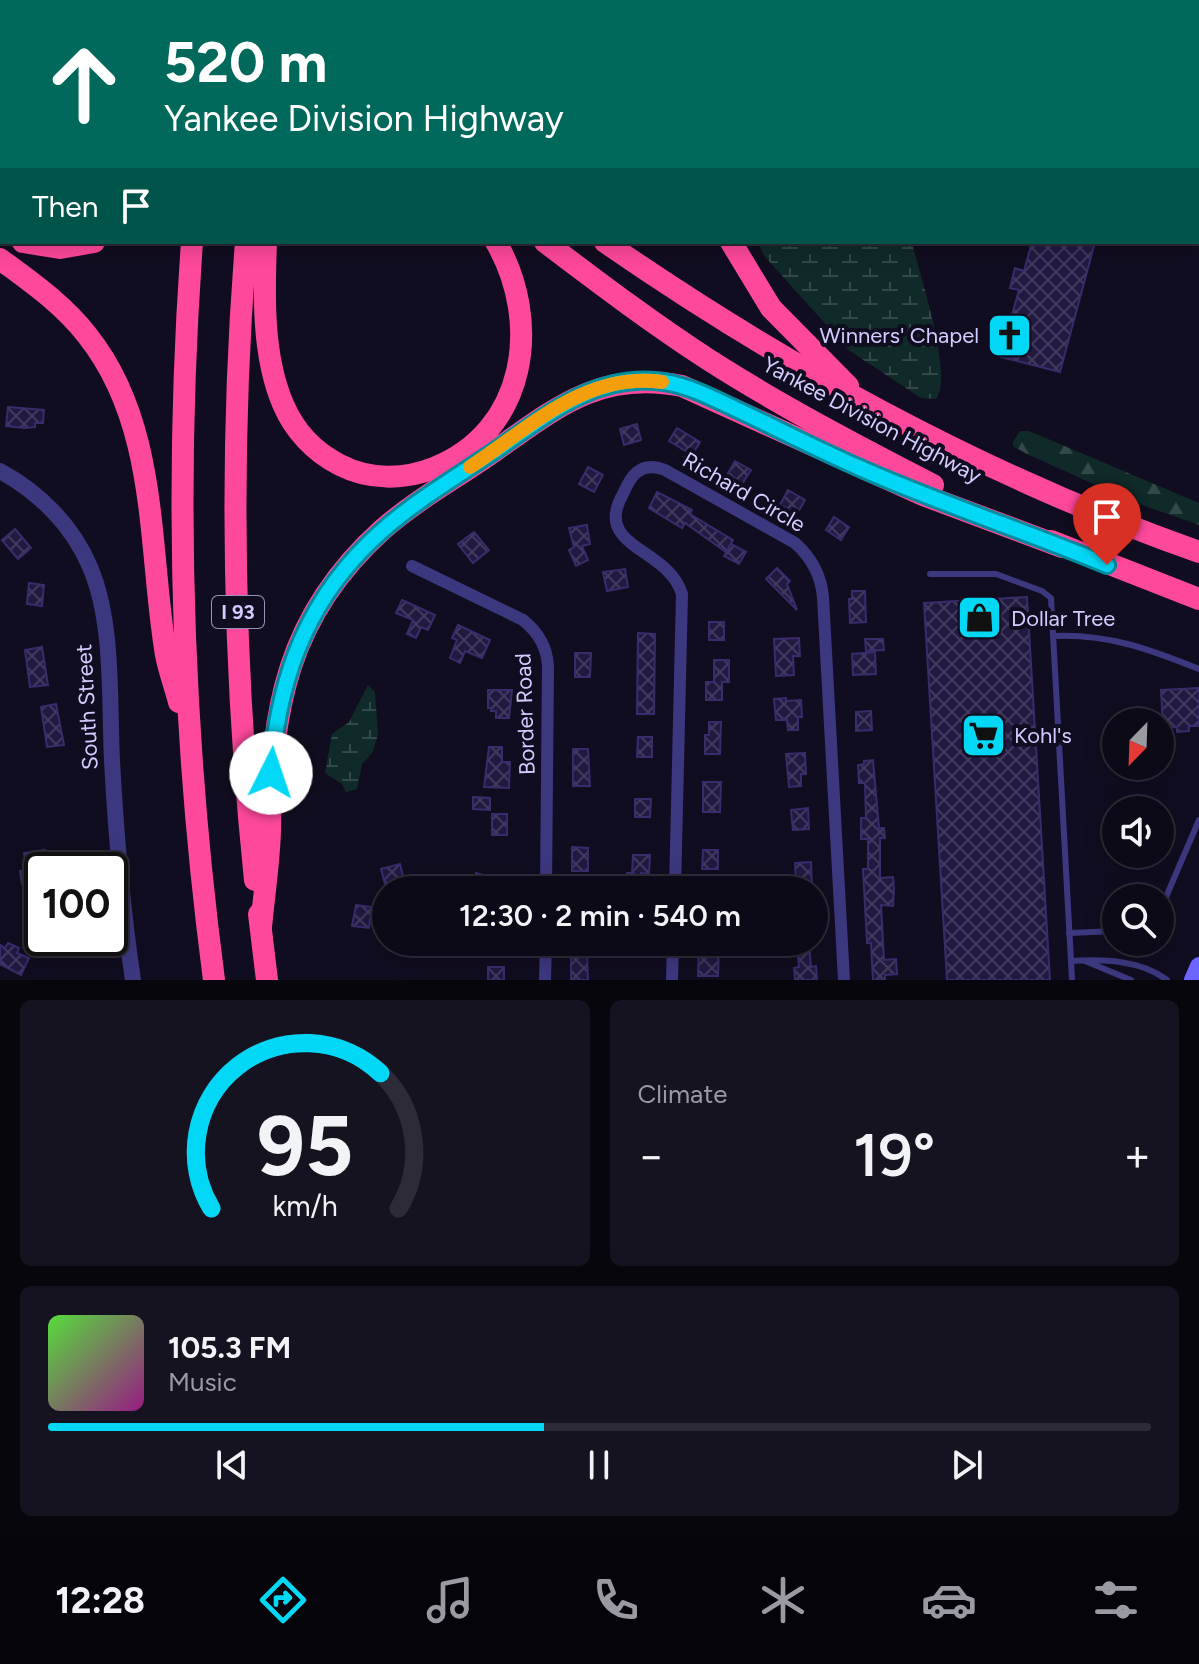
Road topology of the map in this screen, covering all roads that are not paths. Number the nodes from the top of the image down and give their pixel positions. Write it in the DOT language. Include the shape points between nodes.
graph roads {
  1 [pos="35,244"];
  2 [pos="83,244"];
  3 [pos="192,244"];
  4 [pos="246,244"];
  5 [pos="266,244"];
  6 [pos="497,244"];
  7 [pos="548,244"];
  8 [pos="608,244"];
  9 [pos="732,244"];
  10 [pos="0,259"];
  11 [pos="869,406"];
  12 [pos="0,471"];
  13 [pos="1062,547"];
  14 [pos="1199,552"];
  15 [pos="412,566"];
  16 [pos="930,574"];
  17 [pos="1199,599"];
  18 [pos="1054,636"];
  19 [pos="1199,669"];
  20 [pos="190,741"];
  21 [pos="1199,820"];
  22 [pos="546,876"];
  23 [pos="675,876"];
  24 [pos="1172,884"];
  25 [pos="261,927"];
  26 [pos="1102,932"];
  27 [pos="1069,933"];
  28 [pos="546,956"];
  29 [pos="673,956"];
  30 [pos="1082,960"];
  31 [pos="1071,961"];
  32 [pos="1199,966"];
  33 [pos="133,980"];
  34 [pos="214,980"];
  35 [pos="267,980"];
  36 [pos="545,980"];
  37 [pos="672,980"];
  38 [pos="844,980"];
  39 [pos="1072,980"];
  40 [pos="1131,980"];
  41 [pos="1167,980"];
  42 [pos="1193,980"];
  1 -- 2 [label="highway"];
  3 -- 20 [label="highway, I 93" via="183,510"];
  4 -- 25 [label="highway, I 93" via="237,409 237,586 245,770"];
  5 -- 6 [label="highway" via="270,355 290,419 336,463 363,474 392,477 454,459 491,426 508,399 520,358 521,315 512,272"];
  7 -- 13 [label="highway, Yankee Division Highway" via="758,390 888,462"];
  8 -- 11 [label="highway, Yankee Division Highway" via="743,333"];
  9 -- 11 [label="highway" via="771,308"];
  10 -- 20 [label="highway" via="85,332 129,409 149,508 166,656"];
  11 -- 14 [label="highway, Yankee Division Highway" via="1032,486"];
  12 -- 33 [label="street, South Street" via="52,511 80,547 96,582 104,622 115,816"];
  13 -- 17 [label="highway, Yankee Division Highway"];
  13 -- 25 [label="highway" via="910,490 682,386 619,383 574,398 383,529 346,567 314,613 290,667 274,732"];
  15 -- 22 [label="street, Border Road" via="523,620 543,643 548,666"];
  16 -- 18 [label="lane" via="990,573 1042,591 1052,602"];
  18 -- 19 [label="lane" via="1096,636"];
  18 -- 27 [label="lane"];
  20 -- 34 [label="highway, I 93"];
  21 -- 24 [label="lane"];
  23 -- 38 [label="street, Richard Circle" via="682,594 669,570 620,533 613,516 632,477 652,466 795,543 820,578"];
  25 -- 35 [label="highway, I 93"];
  26 -- 27 [label="lane"];
  27 -- 31 [label="lane"];
  28 -- 36 [label="street"];
  29 -- 37 [label="street"];
  30 -- 31 [label="lane"];
  30 -- 40 [label="lane"];
  30 -- 41 [label="lane" via="1133,965"];
  31 -- 39 [label="lane"];
  32 -- 42 [label="main road"];
}
